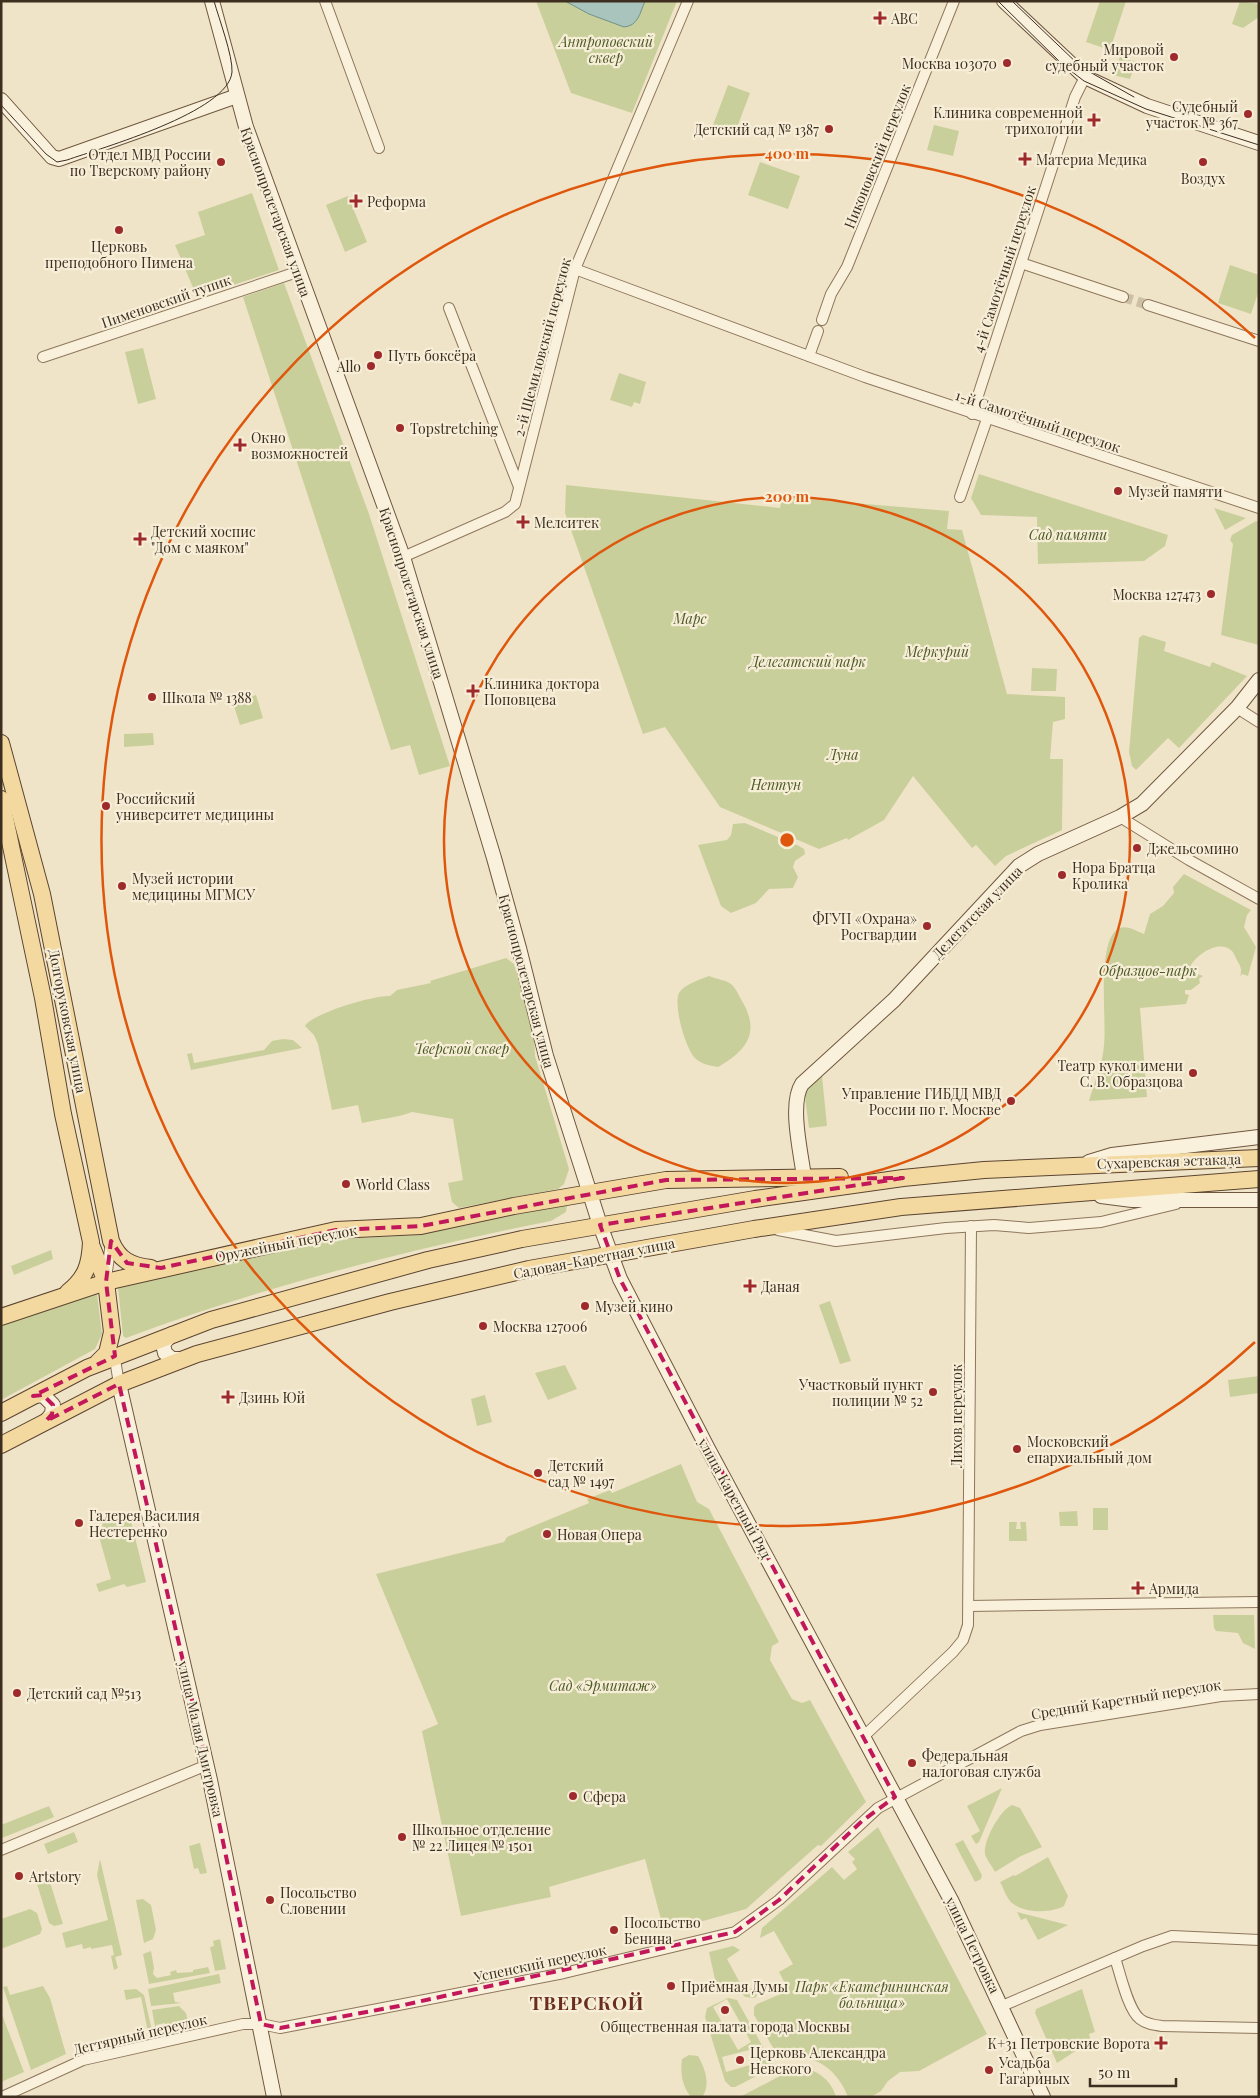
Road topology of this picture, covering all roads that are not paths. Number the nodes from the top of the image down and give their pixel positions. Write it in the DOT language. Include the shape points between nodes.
graph roads {
  1 [pos="212,1"];
  2 [pos="325,1"];
  3 [pos="688,1"];
  4 [pos="954,1"];
  5 [pos="1004,1"];
  6 [pos="1085,77"];
  7 [pos="236,96"];
  8 [pos="1,100"];
  9 [pos="1259,143"];
  10 [pos="379,148"];
  11 [pos="1021,263"];
  12 [pos="575,269"];
  13 [pos="298,272"];
  14 [pos="1123,296"];
  15 [pos="1148,305"];
  16 [pos="448,308"];
  17 [pos="822,320"];
  18 [pos="818,332"];
  19 [pos="1259,341"];
  20 [pos="43,356"];
  21 [pos="809,356"];
  22 [pos="972,414"];
  23 [pos="987,419"];
  24 [pos="519,487"];
  25 [pos="960,497"];
  26 [pos="1259,508"];
  27 [pos="403,557"];
  28 [pos="1259,680"];
  29 [pos="1237,708"];
  30 [pos="1259,722"];
  31 [pos="1,743"];
  32 [pos="1,799"];
  33 [pos="1120,817"];
  34 [pos="42,894"];
  35 [pos="22,898"];
  36 [pos="1259,899"];
  37 [pos="86,1110"];
  38 [pos="64,1114"];
  39 [pos="1259,1137"];
  40 [pos="1259,1158"];
  41 [pos="1080,1165"];
  42 [pos="804,1177"];
  43 [pos="903,1178"];
  44 [pos="1259,1179"];
  45 [pos="589,1193"];
  46 [pos="1082,1194"];
  47 [pos="1259,1200"];
  48 [pos="1194,1201"];
  49 [pos="600,1225"];
  50 [pos="971,1226"];
  51 [pos="762,1228"];
  52 [pos="111,1241"];
  53 [pos="91,1242"];
  54 [pos="610,1254"];
  55 [pos="161,1268"];
  56 [pos="106,1282"];
  57 [pos="65,1294"];
  58 [pos="1,1316"];
  59 [pos="112,1332"];
  60 [pos="172,1333"];
  61 [pos="115,1356"];
  62 [pos="181,1359"];
  63 [pos="95,1364"];
  64 [pos="119,1384"];
  65 [pos="33,1396"];
  66 [pos="1,1413"];
  67 [pos="46,1422"];
  68 [pos="1,1444"];
  69 [pos="1259,1602"];
  70 [pos="969,1606"];
  71 [pos="1259,1694"];
  72 [pos="863,1736"];
  73 [pos="207,1765"];
  74 [pos="895,1797"];
  75 [pos="1,1850"];
  76 [pos="1259,1940"];
  77 [pos="1115,1958"];
  78 [pos="1002,2006"];
  79 [pos="261,2024"];
  80 [pos="1259,2028"];
  81 [pos="2,2097"];
  82 [pos="274,2097"];
  83 [pos="1043,2097"];
  1 -- 7 [label="main road, Краснопролетарская улица"];
  2 -- 10 [label="street"];
  3 -- 12 [label="street, 2-й Щемиловский переулок"];
  4 -- 17 [label="street, Никоновский переулок" via="847,267 831,294"];
  5 -- 6 [label="main road"];
  6 -- 9 [label="main road" via="1147,106"];
  6 -- 11 [label="street, 4-й Самотёчный переулок" via="1075,97"];
  7 -- 8 [label="main road" via="60,159 52,157"];
  7 -- 13 [label="main road, Краснопролетарская улица"];
  11 -- 14 [label="street"];
  11 -- 22 [label="street, 4-й Самотёчный переулок"];
  12 -- 21 [label="street, 1-й Самотёчный переулок"];
  12 -- 24 [label="street, 2-й Щемиловский переулок"];
  13 -- 20 [label="street, Пименовский тупик"];
  13 -- 27 [label="main road, Краснопролетарская улица"];
  15 -- 19 [label="street"];
  16 -- 24 [label="street"];
  18 -- 21 [label="street"];
  21 -- 22 [label="street, 1-й Самотёчный переулок"];
  22 -- 23 [label="street, 1-й Самотёчный переулок"];
  23 -- 25 [label="street"];
  23 -- 26 [label="street, 1-й Самотёчный переулок"];
  24 -- 27 [label="street, 2-й Щемиловский переулок" via="511,509"];
  27 -- 45 [label="main road, Краснопролетарская улица" via="499,876 546,1056"];
  28 -- 29 [label="main road, Делегатская улица"];
  29 -- 30 [label="street"];
  29 -- 33 [label="main road, Делегатская улица" via="1151,797"];
  31 -- 34 [label="main road, Долгоруковская улица"];
  32 -- 35 [label="main road, Долгоруковская улица"];
  33 -- 36 [label="street"];
  33 -- 42 [label="main road, Делегатская улица" via="1038,854 1010,874 894,1000 802,1084 795,1103"];
  34 -- 35 [label="street" via="37,887 30,886 24,890"];
  34 -- 37 [label="main road, Долгоруковская улица"];
  35 -- 38 [label="main road, Долгоруковская улица"];
  37 -- 38 [label="street" via="84,1118 77,1123 68,1121"];
  37 -- 52 [label="main road, Долгоруковская улица"];
  38 -- 53 [label="main road, Долгоруковская улица"];
  39 -- 41 [label="main road" via="1112,1155"];
  40 -- 41 [label="main road, Сухаревская эстакада"];
  41 -- 43 [label="main road"];
  42 -- 43 [label="main road"];
  42 -- 45 [label="main road" via="672,1179"];
  43 -- 49 [label="main road"];
  44 -- 46 [label="main road, Сухаревская эстакада"];
  45 -- 49 [label="main road, улица Каретный Ряд"];
  45 -- 55 [label="main road, Оружейный переулок" via="421,1226 336,1230"];
  46 -- 48 [label="main road" via="1132,1200"];
  46 -- 51 [label="main road, Садовая-Каретная улица" via="901,1207"];
  47 -- 48 [label="main road"];
  48 -- 50 [label="street" via="1101,1222 1029,1228"];
  49 -- 54 [label="main road, улица Каретный Ряд"];
  49 -- 60 [label="main road" via="428,1260 268,1303"];
  50 -- 51 [label="street" via="836,1241"];
  50 -- 70 [label="street, Лихов переулок"];
  51 -- 54 [label="main road, Садовая-Каретная улица"];
  52 -- 55 [label="main road, Долгоруковская улица" via="117,1254 127,1262"];
  52 -- 56 [label="street"];
  53 -- 56 [label="main road"];
  53 -- 57 [label="main road, Долгоруковская улица" via="86,1274"];
  54 -- 62 [label="main road, Садовая-Каретная улица" via="422,1293"];
  54 -- 72 [label="main road, улица Каретный Ряд" via="697,1428"];
  55 -- 56 [label="main road"];
  56 -- 57 [label="main road"];
  56 -- 59 [label="main road"];
  57 -- 58 [label="main road"];
  59 -- 61 [label="street"];
  59 -- 63 [label="main road" via="107,1353"];
  60 -- 61 [label="main road"];
  60 -- 62 [label="main road" via="165,1339 163,1348 172,1359"];
  61 -- 63 [label="main road"];
  61 -- 64 [label="street"];
  62 -- 64 [label="main road, Садовая-Каретная улица"];
  63 -- 65 [label="main road"];
  64 -- 67 [label="main road, Садовая-Каретная улица"];
  64 -- 73 [label="main road, улица Малая Дмитровка"];
  65 -- 66 [label="main road"];
  65 -- 67 [label="main road" via="43,1395 53,1405 52,1414"];
  67 -- 68 [label="main road, Садовая-Каретная улица"];
  69 -- 70 [label="street"];
  70 -- 72 [label="street, Лихов переулок" via="963,1640"];
  71 -- 74 [label="street, Средний Каретный переулок" via="1221,1696 1040,1725 1022,1731"];
  72 -- 74 [label="main road, улица Каретный Ряд"];
  73 -- 75 [label="street"];
  73 -- 79 [label="main road, улица Малая Дмитровка"];
  74 -- 78 [label="main road, улица Петровка" via="951,1900"];
  74 -- 79 [label="street, Успенский переулок" via="862,1821 773,1905 735,1932 564,1973 399,2006 280,2028"];
  76 -- 77 [label="street" via="1172,1936"];
  77 -- 78 [label="street"];
  77 -- 80 [label="street" via="1132,2008 1136,2016 1148,2024"];
  78 -- 83 [label="main road, улица Петровка"];
  79 -- 81 [label="street, Дегтярный переулок" via="242,2024 83,2060"];
  79 -- 82 [label="main road, улица Малая Дмитровка"];
}
